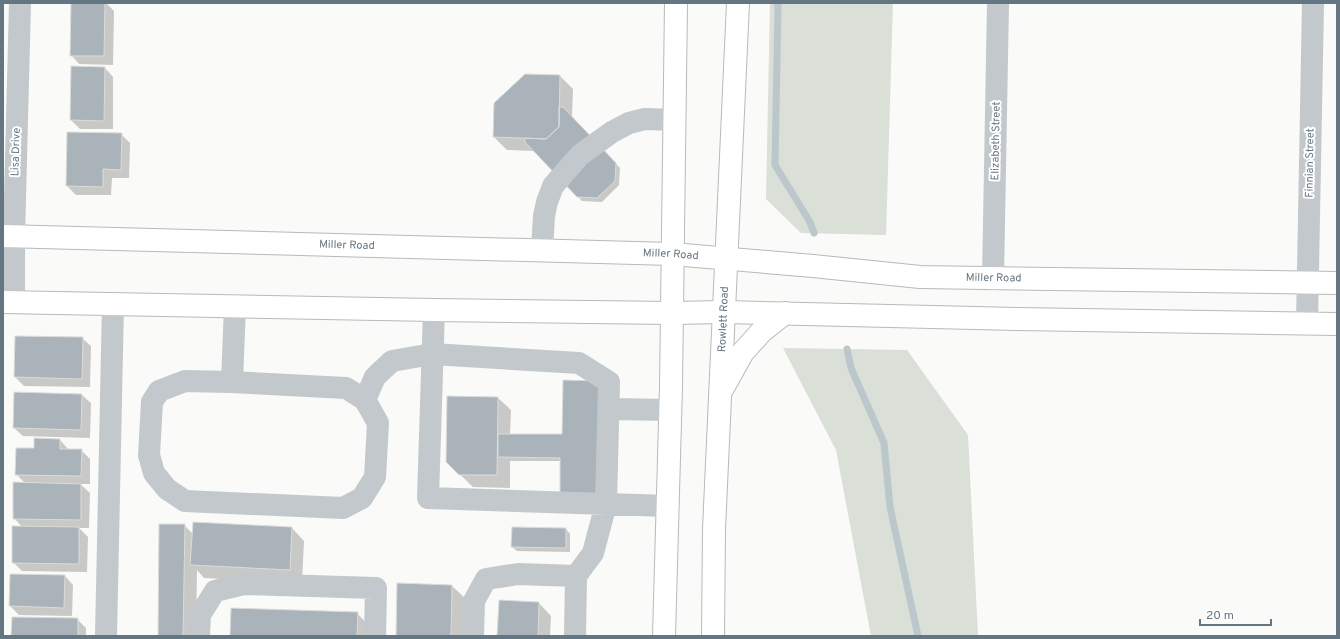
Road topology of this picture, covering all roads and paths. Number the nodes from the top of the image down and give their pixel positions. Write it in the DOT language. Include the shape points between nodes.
graph roads {
  1 [pos="676,3"];
  2 [pos="738,3"];
  3 [pos="998,3"];
  4 [pos="1313,3"];
  5 [pos="14,9"];
  6 [pos="674,120"];
  7 [pos="8,237"];
  8 [pos="542,250"];
  9 [pos="672,254"];
  10 [pos="727,260"];
  11 [pos="993,279"];
  12 [pos="1307,283"];
  13 [pos="1337,283"];
  14 [pos="9,302"];
  15 [pos="113,304"];
  16 [pos="235,306"];
  17 [pos="434,310"];
  18 [pos="724,312"];
  19 [pos="672,313"];
  20 [pos="785,313"];
  21 [pos="1307,324"];
  22 [pos="1337,324"];
  23 [pos="432,354"];
  24 [pos="232,382"];
  25 [pos="720,393"];
  26 [pos="365,400"];
  27 [pos="609,409"];
  28 [pos="670,410"];
  29 [pos="606,504"];
  30 [pos="668,506"];
  31 [pos="576,576"];
  32 [pos="106,636"];
  33 [pos="199,636"];
  34 [pos="375,636"];
  35 [pos="472,636"];
  36 [pos="575,636"];
  37 [pos="664,636"];
  38 [pos="713,636"];
  1 -- 6 [label="main road"];
  2 -- 10 [label="main road, Rowlett Road"];
  3 -- 11 [label="street, Elizabeth Street"];
  4 -- 12 [label="street, Finnian Street"];
  5 -- 7 [label="street, Lisa Drive"];
  6 -- 8 [label="street" via="645,119 629,124 612,132 580,155 553,186 544,216"];
  6 -- 9 [label="main road"];
  7 -- 8 [label="main road, Miller Road"];
  7 -- 14 [label="street, Lisa Drive"];
  8 -- 9 [label="main road, Miller Road"];
  9 -- 10 [label="main road, Miller Road"];
  9 -- 19 [label="main road"];
  10 -- 11 [label="main road, Miller Road" via="920,277"];
  10 -- 18 [label="main road, Rowlett Road"];
  11 -- 12 [label="main road, Miller Road"];
  12 -- 13 [label="main road, Miller Road"];
  12 -- 21 [label="street, Finnian Street"];
  14 -- 15 [label="main road"];
  15 -- 16 [label="main road"];
  15 -- 32 [label="street"];
  16 -- 17 [label="main road"];
  16 -- 24 [label="street"];
  17 -- 19 [label="main road"];
  17 -- 23 [label="street"];
  18 -- 19 [label="main road"];
  18 -- 20 [label="main road"];
  18 -- 25 [label="main road, Rowlett Road"];
  19 -- 28 [label="main road"];
  20 -- 21 [label="main road"];
  20 -- 25 [label="main road" via="762,331 743,352"];
  21 -- 22 [label="main road"];
  23 -- 26 [label="street" via="392,361 375,377"];
  23 -- 27 [label="street" via="579,363 610,382"];
  23 -- 29 [label="street" via="428,498"];
  24 -- 26 [label="street" via="346,388"];
  24 -- 26 [label="street" via="185,381 159,391 152,402 149,455 154,473 167,490 185,501 343,508 362,498 375,477 378,423"];
  25 -- 38 [label="main road, Rowlett Road" via="714,529"];
  27 -- 28 [label="street"];
  27 -- 29 [label="street"];
  28 -- 30 [label="main road"];
  29 -- 30 [label="street"];
  29 -- 31 [label="street" via="593,553"];
  30 -- 37 [label="main road"];
  31 -- 35 [label="street" via="518,574 486,579 474,601"];
  31 -- 36 [label="street"];
  33 -- 34 [label="street" via="200,615 215,591 244,584 376,588"];
}
